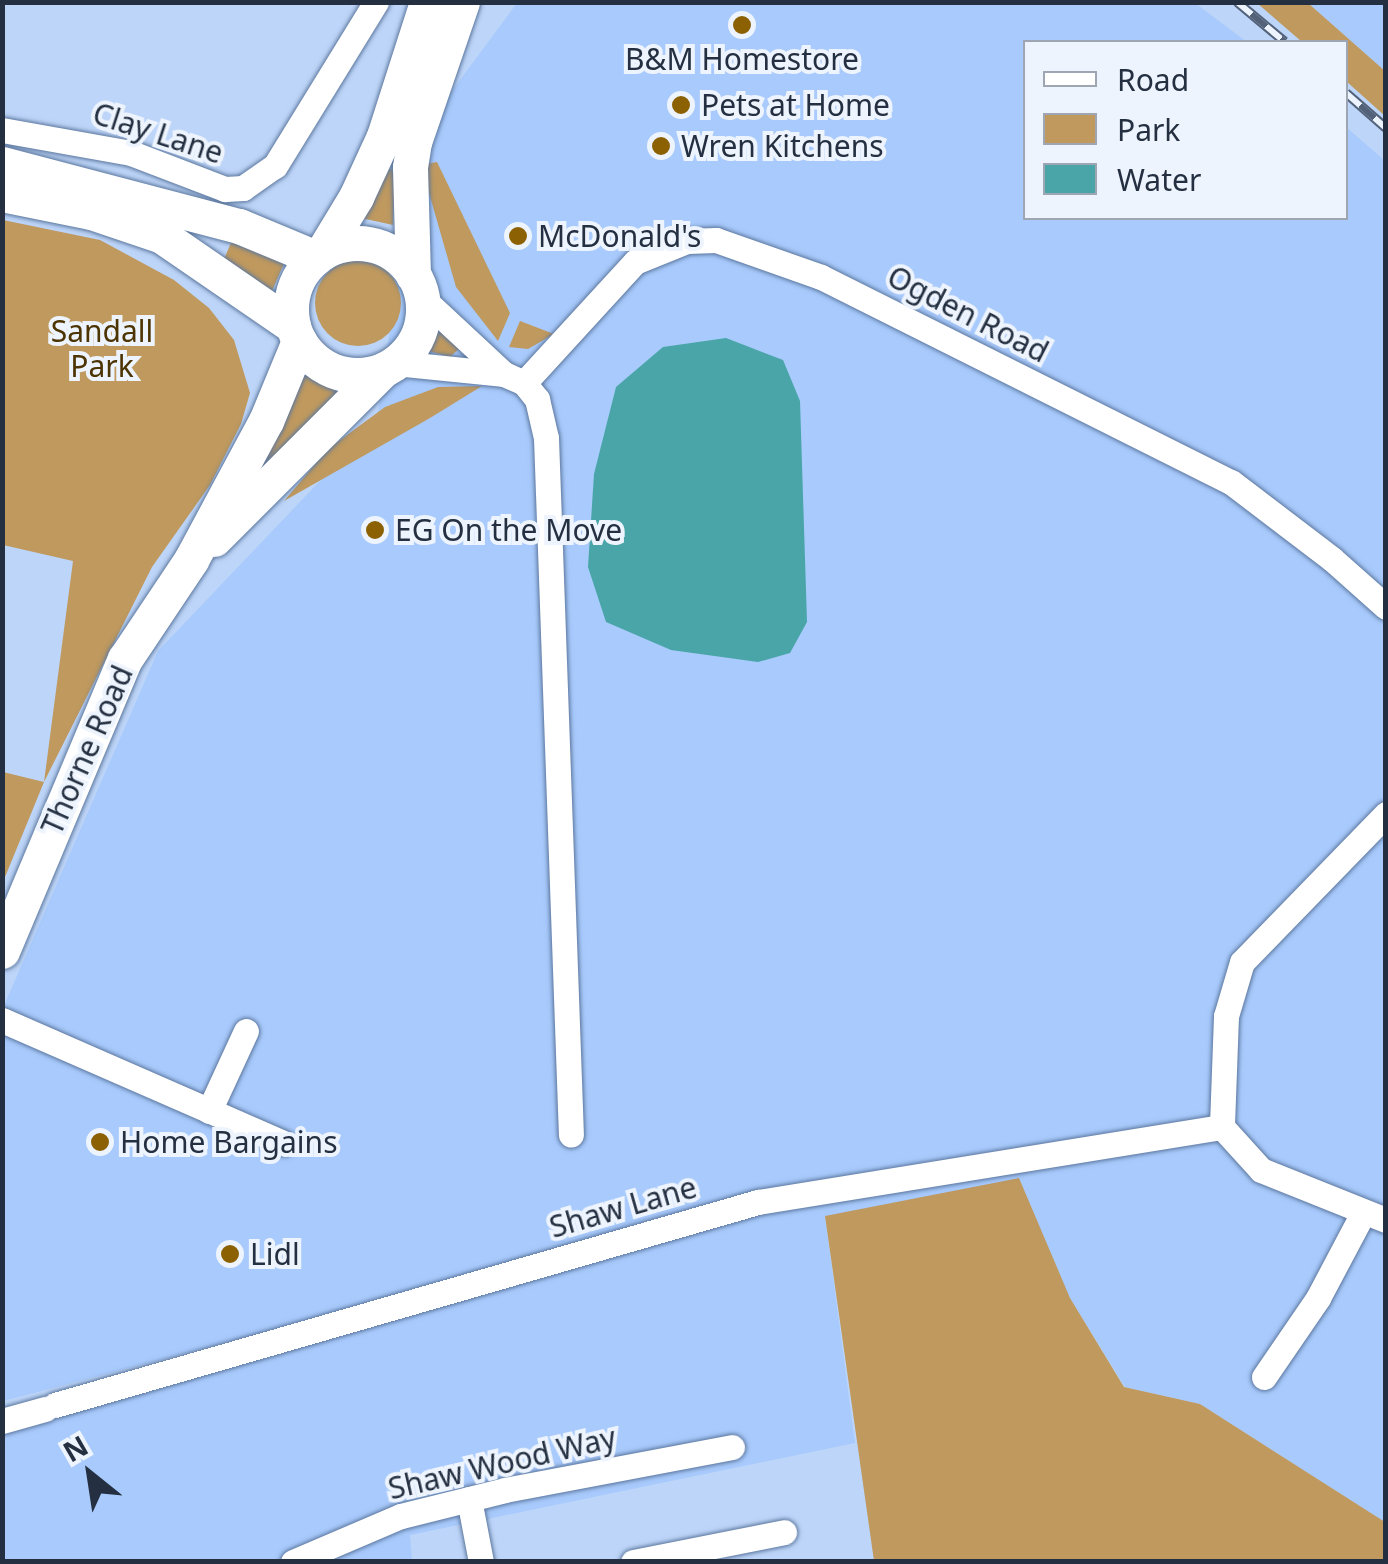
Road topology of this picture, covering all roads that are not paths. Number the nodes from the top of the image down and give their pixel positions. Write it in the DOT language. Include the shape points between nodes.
graph roads {
  1 [pos="376,2"];
  2 [pos="427,2"];
  3 [pos="462,2"];
  4 [pos="2,130"];
  5 [pos="2,164"];
  6 [pos="2,194"];
  7 [pos="320,256"];
  8 [pos="417,286"];
  9 [pos="296,334"];
  10 [pos="389,366"];
  11 [pos="514,378"];
  12 [pos="191,560"];
  13 [pos="1386,607"];
  14 [pos="1386,814"];
  15 [pos="2,951"];
  16 [pos="2,1020"];
  17 [pos="246,1031"];
  18 [pos="209,1111"];
  19 [pos="1222,1127"];
  20 [pos="571,1135"];
  21 [pos="282,1144"];
  22 [pos="1374,1216"];
  23 [pos="1264,1376"];
  24 [pos="2,1421"];
  25 [pos="732,1446"];
  26 [pos="469,1499"];
  27 [pos="784,1532"];
  28 [pos="660,1559"];
  29 [pos="293,1562"];
  30 [pos="480,1562"];
  31 [pos="633,1562"];
  1 -- 4 [label="street, Clay Lane" via="275,166 243,188 225,189 132,153"];
  2 -- 7 [label="highway" via="384,136"];
  3 -- 8 [label="highway" via="410,167"];
  5 -- 7 [label="highway" via="239,226"];
  6 -- 9 [label="highway" via="162,236"];
  7 -- 8 [label="highway" via="346,244 372,245 395,256"];
  7 -- 9 [label="highway" via="295,288"];
  8 -- 10 [label="highway" via="418,334"];
  8 -- 11 [label="street"];
  9 -- 10 [label="highway" via="314,360 336,372 360,375"];
  9 -- 12 [label="highway, Thorne Road" via="266,421"];
  10 -- 11 [label="street"];
  10 -- 12 [label="highway, Thorne Road"];
  11 -- 13 [label="street, Ogden Road" via="635,262 687,241 716,240 821,277 1230,482"];
  11 -- 20 [label="street" via="538,399 546,438"];
  12 -- 15 [label="highway, Thorne Road" via="125,659"];
  14 -- 19 [label="street" via="1242,962 1226,1016"];
  16 -- 18 [label="street"];
  17 -- 18 [label="street"];
  18 -- 21 [label="street"];
  19 -- 22 [label="street" via="1260,1170"];
  19 -- 24 [label="street, Shaw Lane" via="758,1202"];
  22 -- 23 [label="street"];
  25 -- 26 [label="street, Shaw Wood Way"];
  26 -- 29 [label="street, Shaw Wood Way" via="401,1516"];
  26 -- 30 [label="street"];
  27 -- 28 [label="street"];
  28 -- 31 [label="street"];
}
